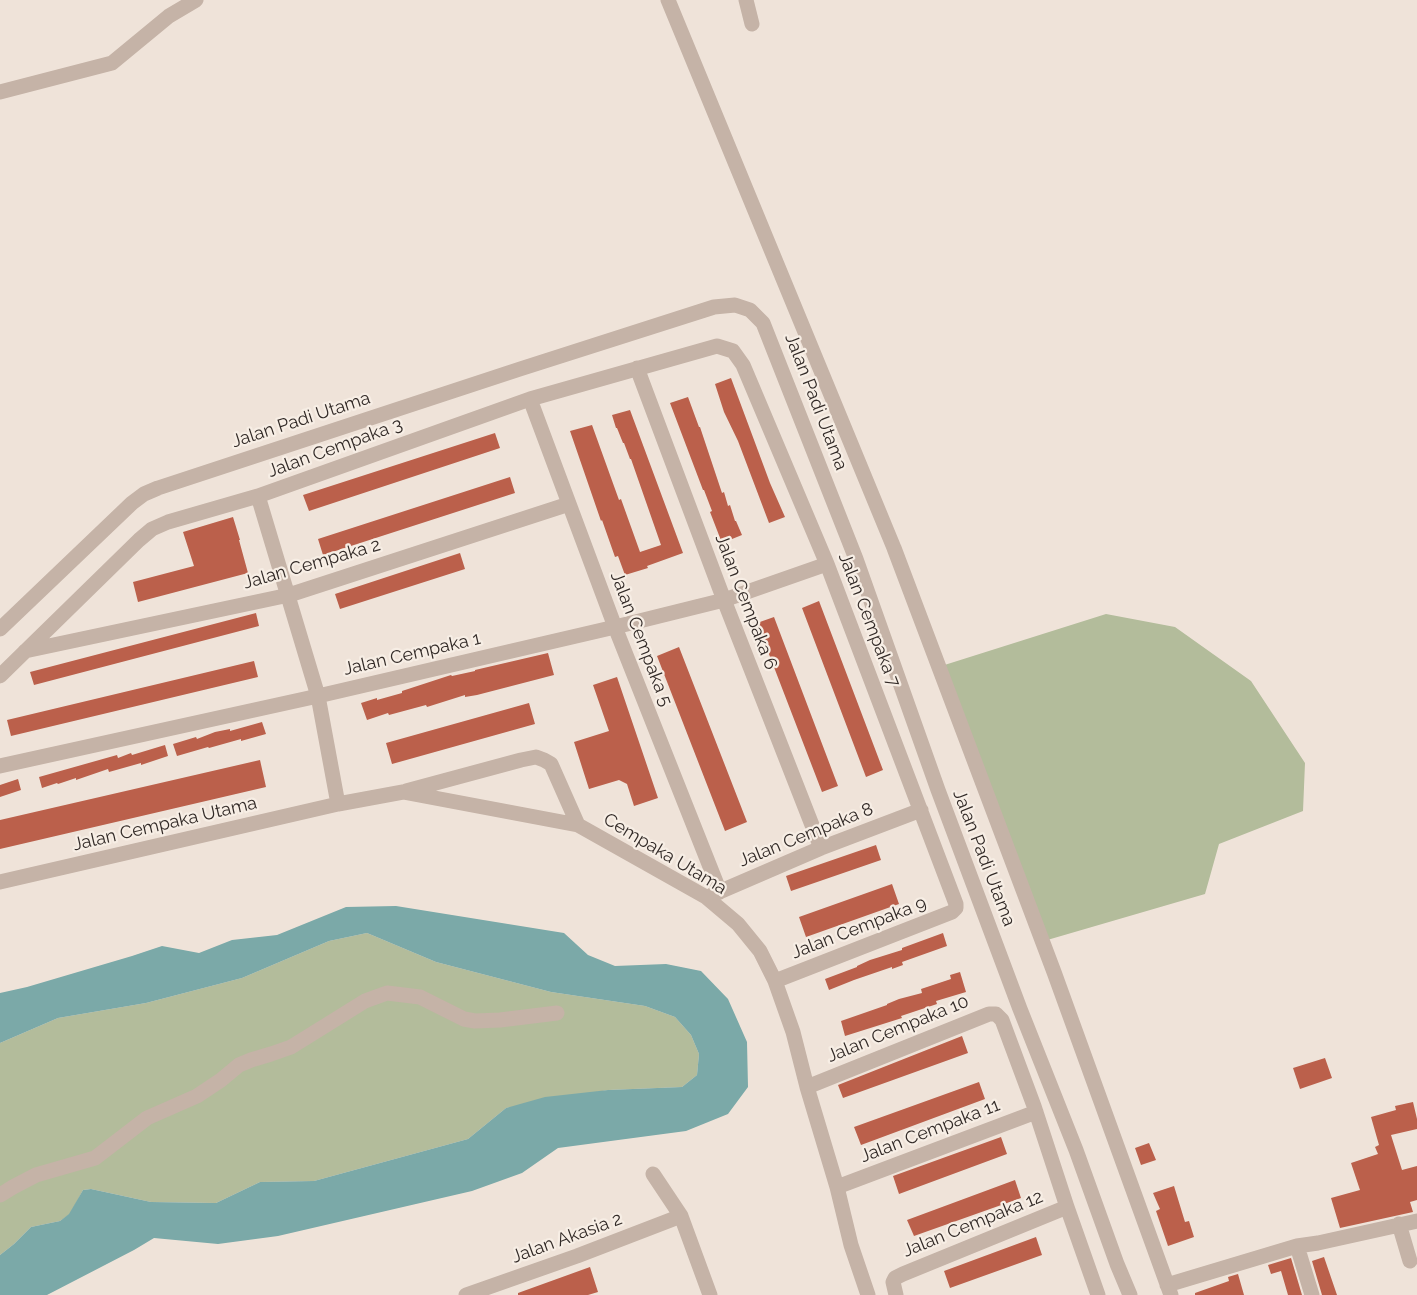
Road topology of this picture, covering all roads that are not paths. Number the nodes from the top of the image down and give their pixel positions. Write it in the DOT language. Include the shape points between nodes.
graph roads {
  1 [pos="196,0"];
  2 [pos="668,0"];
  3 [pos="746,0"];
  4 [pos="752,24"];
  5 [pos="0,93"];
  6 [pos="733,351"];
  7 [pos="637,368"];
  8 [pos="530,399"];
  9 [pos="258,496"];
  10 [pos="569,504"];
  11 [pos="827,564"];
  12 [pos="288,595"];
  13 [pos="724,600"];
  14 [pos="615,627"];
  15 [pos="0,629"];
  16 [pos="25,651"];
  17 [pos="0,676"];
  18 [pos="318,696"];
  19 [pos="0,766"];
  20 [pos="403,792"];
  21 [pos="338,804"];
  22 [pos="921,810"];
  23 [pos="578,825"];
  24 [pos="820,848"];
  25 [pos="0,882"];
  26 [pos="713,894"];
  27 [pos="956,908"];
  28 [pos="775,981"];
  29 [pos="557,1013"];
  30 [pos="807,1087"];
  31 [pos="1036,1112"];
  32 [pos="653,1174"];
  33 [pos="837,1187"];
  34 [pos="0,1196"];
  35 [pos="1067,1207"];
  36 [pos="681,1216"];
  37 [pos="1417,1221"];
  38 [pos="1399,1224"];
  39 [pos="1297,1246"];
  40 [pos="1410,1261"];
  41 [pos="1169,1290"];
  42 [pos="466,1295"];
  43 [pos="710,1295"];
  44 [pos="868,1295"];
  45 [pos="896,1295"];
  46 [pos="1098,1295"];
  47 [pos="1130,1295"];
  48 [pos="1312,1295"];
  1 -- 5 [label="street" via="112,63"];
  2 -- 41 [label="street" via="894,548"];
  3 -- 4 [label="street"];
  6 -- 7 [label="street, Jalan Cempaka 3" via="717,346"];
  6 -- 11 [label="street, Jalan Cempaka 7" via="744,365"];
  7 -- 8 [label="street, Jalan Cempaka 3"];
  7 -- 13 [label="street, Jalan Cempaka 6"];
  8 -- 9 [label="street, Jalan Cempaka 3"];
  8 -- 10 [label="street, Jalan Cempaka 5"];
  9 -- 12 [label="street"];
  9 -- 16 [label="street, Jalan Cempaka 3" via="152,529"];
  10 -- 12 [label="street, Jalan Cempaka 2"];
  10 -- 14 [label="street, Jalan Cempaka 5"];
  11 -- 13 [label="street, Jalan Cempaka 1"];
  11 -- 22 [label="street, Jalan Cempaka 7"];
  12 -- 16 [label="street, Jalan Cempaka 2"];
  12 -- 18 [label="street"];
  13 -- 14 [label="street, Jalan Cempaka 1"];
  13 -- 24 [label="street, Jalan Cempaka 6"];
  14 -- 18 [label="street, Jalan Cempaka 1"];
  14 -- 26 [label="street, Jalan Cempaka 5"];
  15 -- 47 [label="street, Jalan Padi Utama" via="132,503 158,488 714,307 735,305 750,310 764,323 856,559 938,790"];
  16 -- 17 [label="street, Jalan Cempaka 3"];
  18 -- 19 [label="street, Jalan Cempaka 1"];
  18 -- 21 [label="street"];
  20 -- 21 [label="street, Cempaka Utama"];
  20 -- 23 [label="street, Cempaka Utama"];
  20 -- 23 [label="street" via="536,758 551,764"];
  21 -- 25 [label="street, Jalan Cempaka Utama"];
  22 -- 24 [label="street, Jalan Cempaka 8"];
  22 -- 27 [label="street, Jalan Cempaka 7"];
  23 -- 26 [label="street, Cempaka Utama"];
  24 -- 26 [label="street, Jalan Cempaka 8"];
  26 -- 28 [label="street, Cempaka Utama" via="760,951"];
  27 -- 28 [label="street, Jalan Cempaka 9"];
  28 -- 30 [label="street, Cempaka Utama" via="794,1032"];
  29 -- 34 [label="street" via="475,1021 420,997 387,993 365,1001 291,1047 239,1065 197,1096 147,1119 95,1158 36,1174"];
  30 -- 31 [label="street, Jalan Cempaka 10" via="996,1014 1002,1020"];
  30 -- 33 [label="street, Cempaka Utama"];
  31 -- 33 [label="street, Jalan Cempaka 11"];
  31 -- 35 [label="street"];
  32 -- 36 [label="street"];
  33 -- 44 [label="street, Cempaka Utama"];
  35 -- 45 [label="street, Jalan Cempaka 12" via="895,1278"];
  35 -- 46 [label="street"];
  36 -- 42 [label="street, Jalan Akasia 2"];
  36 -- 43 [label="street"];
  37 -- 38 [label="street"];
  38 -- 39 [label="street"];
  38 -- 40 [label="street"];
  39 -- 41 [label="street"];
  39 -- 48 [label="street"];
}
